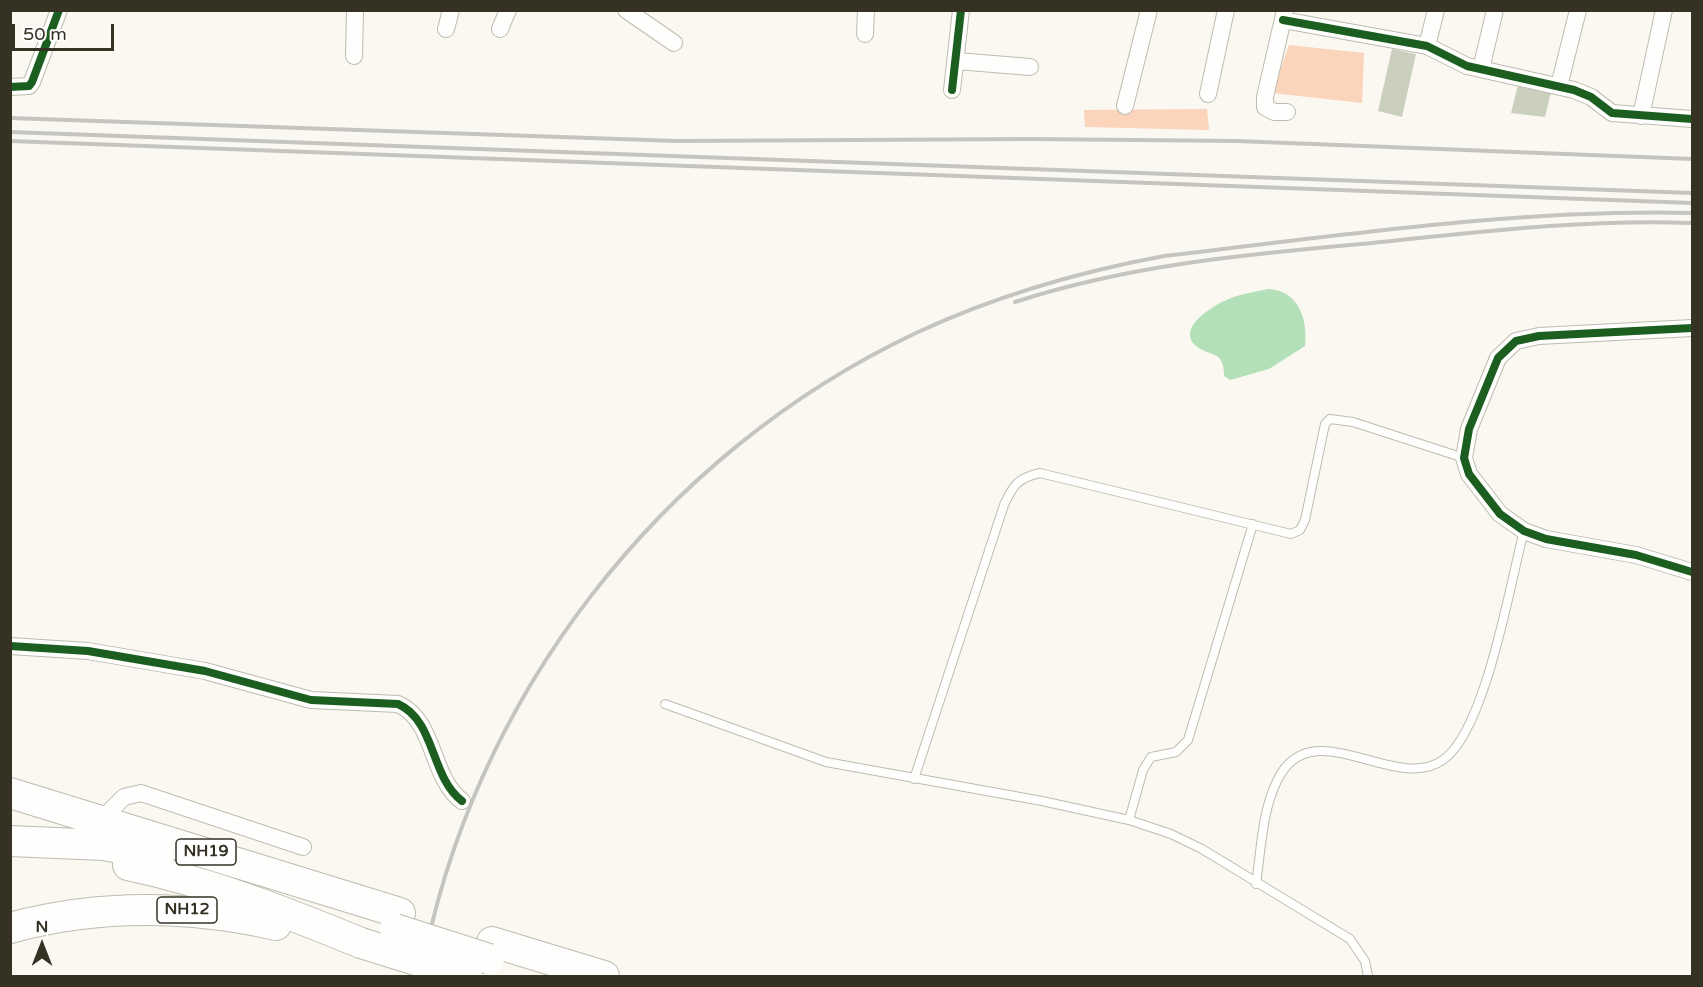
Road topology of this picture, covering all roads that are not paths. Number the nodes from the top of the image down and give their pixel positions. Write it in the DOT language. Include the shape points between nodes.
graph roads {
  1 [pos="59,10"];
  2 [pos="355,10"];
  3 [pos="451,10"];
  4 [pos="508,10"];
  5 [pos="626,10"];
  6 [pos="867,10"];
  7 [pos="961,10"];
  8 [pos="1149,10"];
  9 [pos="1227,10"];
  10 [pos="1436,10"];
  11 [pos="1495,10"];
  12 [pos="1578,10"];
  13 [pos="1664,10"];
  14 [pos="1284,15"];
  15 [pos="446,29"];
  16 [pos="500,29"];
  17 [pos="865,34"];
  18 [pos="674,43"];
  19 [pos="1427,46"];
  20 [pos="354,56"];
  21 [pos="957,61"];
  22 [pos="1030,66"];
  23 [pos="1481,69"];
  24 [pos="1559,86"];
  25 [pos="10,87"];
  26 [pos="952,90"];
  27 [pos="1208,94"];
  28 [pos="1125,105"];
  29 [pos="1287,112"];
  30 [pos="1641,116"];
  31 [pos="1692,119"];
  32 [pos="1692,327"];
  33 [pos="1464,458"];
  34 [pos="1253,524"];
  35 [pos="1524,531"];
  36 [pos="1692,572"];
  37 [pos="10,646"];
  38 [pos="665,704"];
  39 [pos="914,779"];
  40 [pos="10,793"];
  41 [pos="462,801"];
  42 [pos="102,819"];
  43 [pos="1129,820"];
  44 [pos="10,841"];
  45 [pos="303,847"];
  46 [pos="10,858"];
  47 [pos="1256,884"];
  48 [pos="398,921"];
  49 [pos="10,928"];
  50 [pos="361,943"];
  51 [pos="483,959"];
  52 [pos="552,976"];
  53 [pos="604,976"];
  54 [pos="1368,976"];
  1 -- 25 [label="street" via="32,82 29,86"];
  2 -- 20 [label="street"];
  3 -- 15 [label="street"];
  4 -- 16 [label="street"];
  5 -- 18 [label="street"];
  6 -- 17 [label="street"];
  7 -- 21 [label="street"];
  8 -- 28 [label="street"];
  9 -- 27 [label="street"];
  10 -- 19 [label="street"];
  11 -- 23 [label="street"];
  12 -- 24 [label="street"];
  13 -- 30 [label="street"];
  14 -- 19 [label="street"];
  14 -- 29 [label="street" via="1265,107"];
  19 -- 23 [label="street"];
  21 -- 22 [label="street"];
  21 -- 26 [label="street"];
  23 -- 24 [label="street"];
  24 -- 30 [label="street" via="1591,97 1612,113"];
  30 -- 31 [label="street"];
  32 -- 33 [label="street" via="1539,336 1516,341 1498,358 1469,429"];
  33 -- 34 [label="lane" via="1353,422 1330,419 1324,424 1300,530 1291,534"];
  33 -- 35 [label="street" via="1469,474 1500,514"];
  34 -- 39 [label="lane" via="1040,473 1013,484"];
  34 -- 43 [label="lane" via="1188,740 1176,752 1151,757 1143,770"];
  35 -- 36 [label="street" via="1546,539 1636,555"];
  35 -- 47 [label="lane" via="1481,695 1462,739 1443,760 1417,768 1391,766 1334,751 1310,752 1291,761 1277,781 1269,807"];
  37 -- 41 [label="street" via="88,651 205,671 311,700 398,704 416,718 447,783"];
  38 -- 39 [label="lane" via="826,762"];
  39 -- 43 [label="lane"];
  40 -- 42 [label="highway, NH19"];
  42 -- 45 [label="street" via="124,797 141,793"];
  42 -- 48 [label="highway, NH19"];
  43 -- 47 [label="lane" via="1202,849"];
  44 -- 48 [label="highway, NH12" via="104,845 155,854"];
  46 -- 50 [label="highway, NH19" via="97,861 181,876"];
  47 -- 54 [label="lane" via="1350,939 1365,961"];
  48 -- 51 [label="highway, NH19"];
  49 -- 50 [label="highway, NH12" via="87,912 191,910"];
  50 -- 51 [label="highway, NH12, bridge"];
  51 -- 52 [label="highway, NH12"];
  51 -- 53 [label="highway, NH19"];
}
